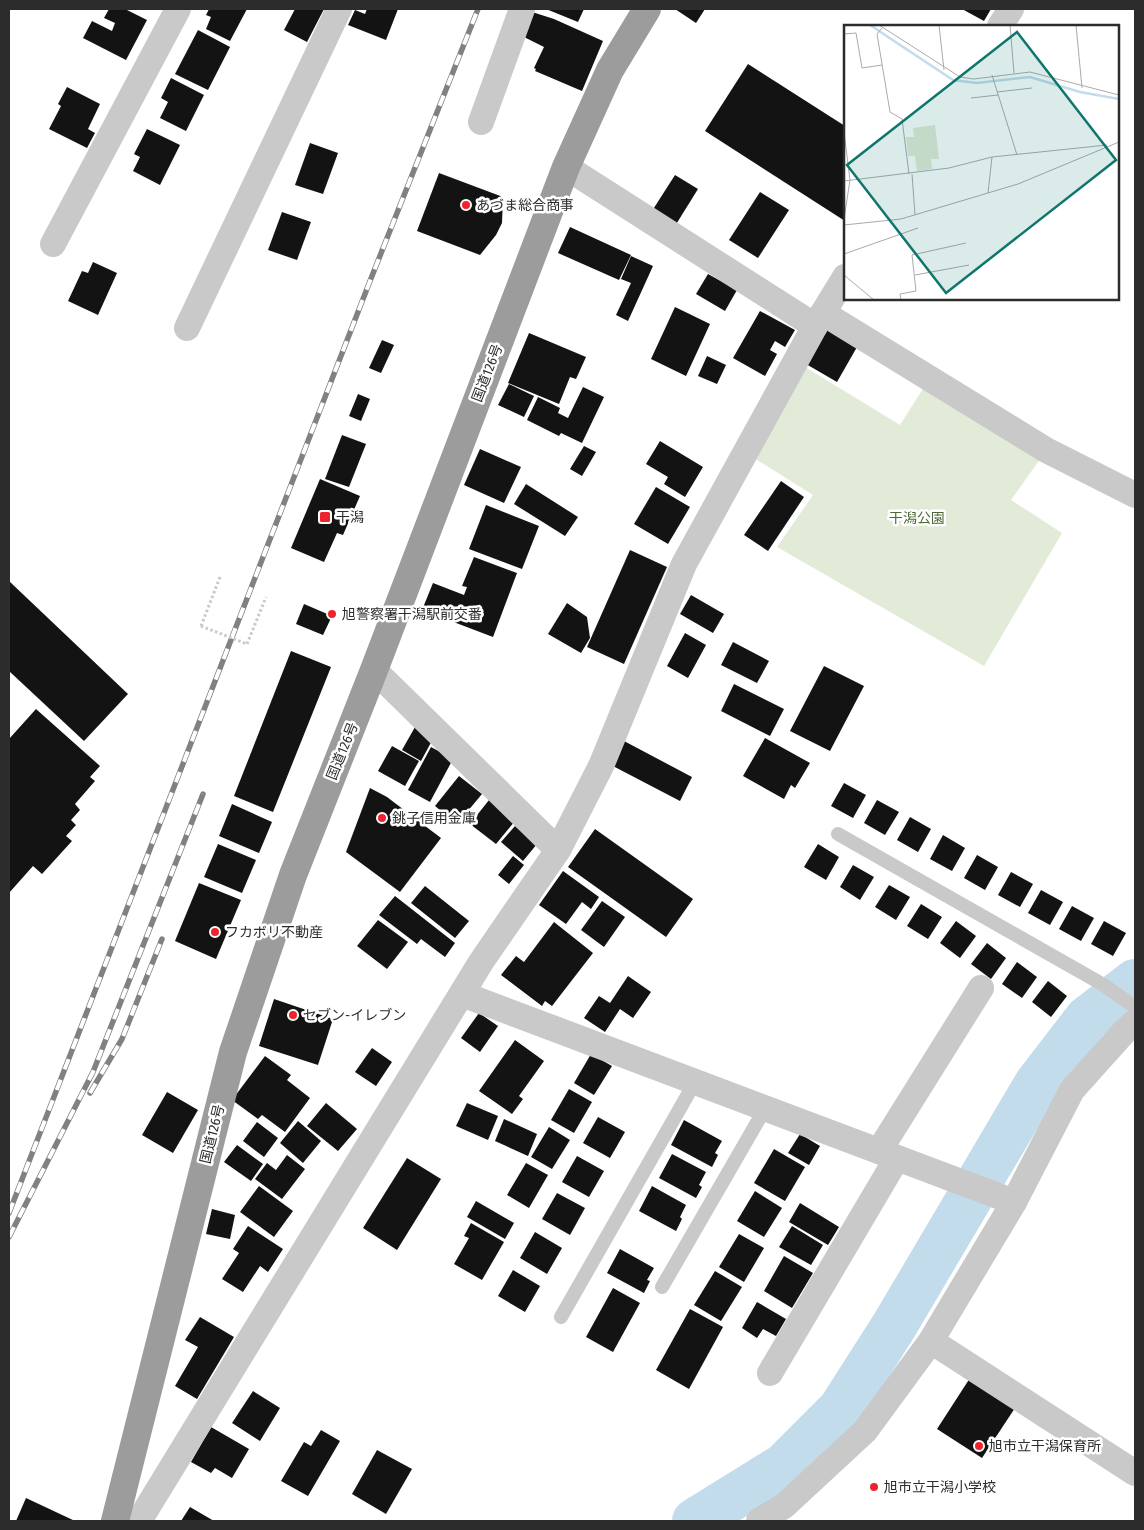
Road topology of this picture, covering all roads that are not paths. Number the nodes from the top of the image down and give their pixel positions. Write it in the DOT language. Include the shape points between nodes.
graph roads {
  1 [pos="178,9"];
  2 [pos="339,9"];
  3 [pos="522,9"];
  4 [pos="646,9"];
  5 [pos="1011,9"];
  6 [pos="1001,25"];
  7 [pos="481,122"];
  8 [pos="566,167"];
  9 [pos="53,244"];
  10 [pos="844,279"];
  11 [pos="819,319"];
  12 [pos="188,328"];
  13 [pos="1135,495"];
  14 [pos="374,670"];
  15 [pos="838,834"];
  16 [pos="558,850"];
  17 [pos="982,988"];
  18 [pos="462,994"];
  19 [pos="1134,1011"];
  20 [pos="694,1082"];
  21 [pos="766,1107"];
  22 [pos="888,1154"];
  23 [pos="1005,1198"];
  24 [pos="662,1287"];
  25 [pos="561,1317"];
  26 [pos="931,1341"];
  27 [pos="770,1373"];
  28 [pos="1135,1473"];
  29 [pos="116,1521"];
  30 [pos="139,1521"];
  31 [pos="759,1521"];
  1 -- 9 [label="street"];
  2 -- 12 [label="street"];
  3 -- 7 [label="street"];
  4 -- 8 [label="highway, 国道126号" via="610,70"];
  5 -- 6 [label="street"];
  8 -- 11 [label="street"];
  8 -- 14 [label="highway, 国道126号"];
  10 -- 11 [label="street"];
  11 -- 13 [label="street" via="1046,450"];
  11 -- 16 [label="street" via="684,564 601,766"];
  14 -- 16 [label="street"];
  14 -- 29 [label="highway, 国道126号" via="292,875 233,1052"];
  15 -- 19 [label="lane" via="1102,984"];
  16 -- 18 [label="street"];
  17 -- 22 [label="street"];
  18 -- 20 [label="street"];
  18 -- 30 [label="street"];
  19 -- 23 [label="street" via="1124,1032 1072,1090"];
  20 -- 21 [label="street"];
  20 -- 25 [label="lane"];
  21 -- 22 [label="street"];
  21 -- 24 [label="lane"];
  22 -- 23 [label="street"];
  22 -- 27 [label="street"];
  23 -- 26 [label="street"];
  26 -- 28 [label="street"];
  26 -- 31 [label="street" via="865,1431 784,1506"];
}
